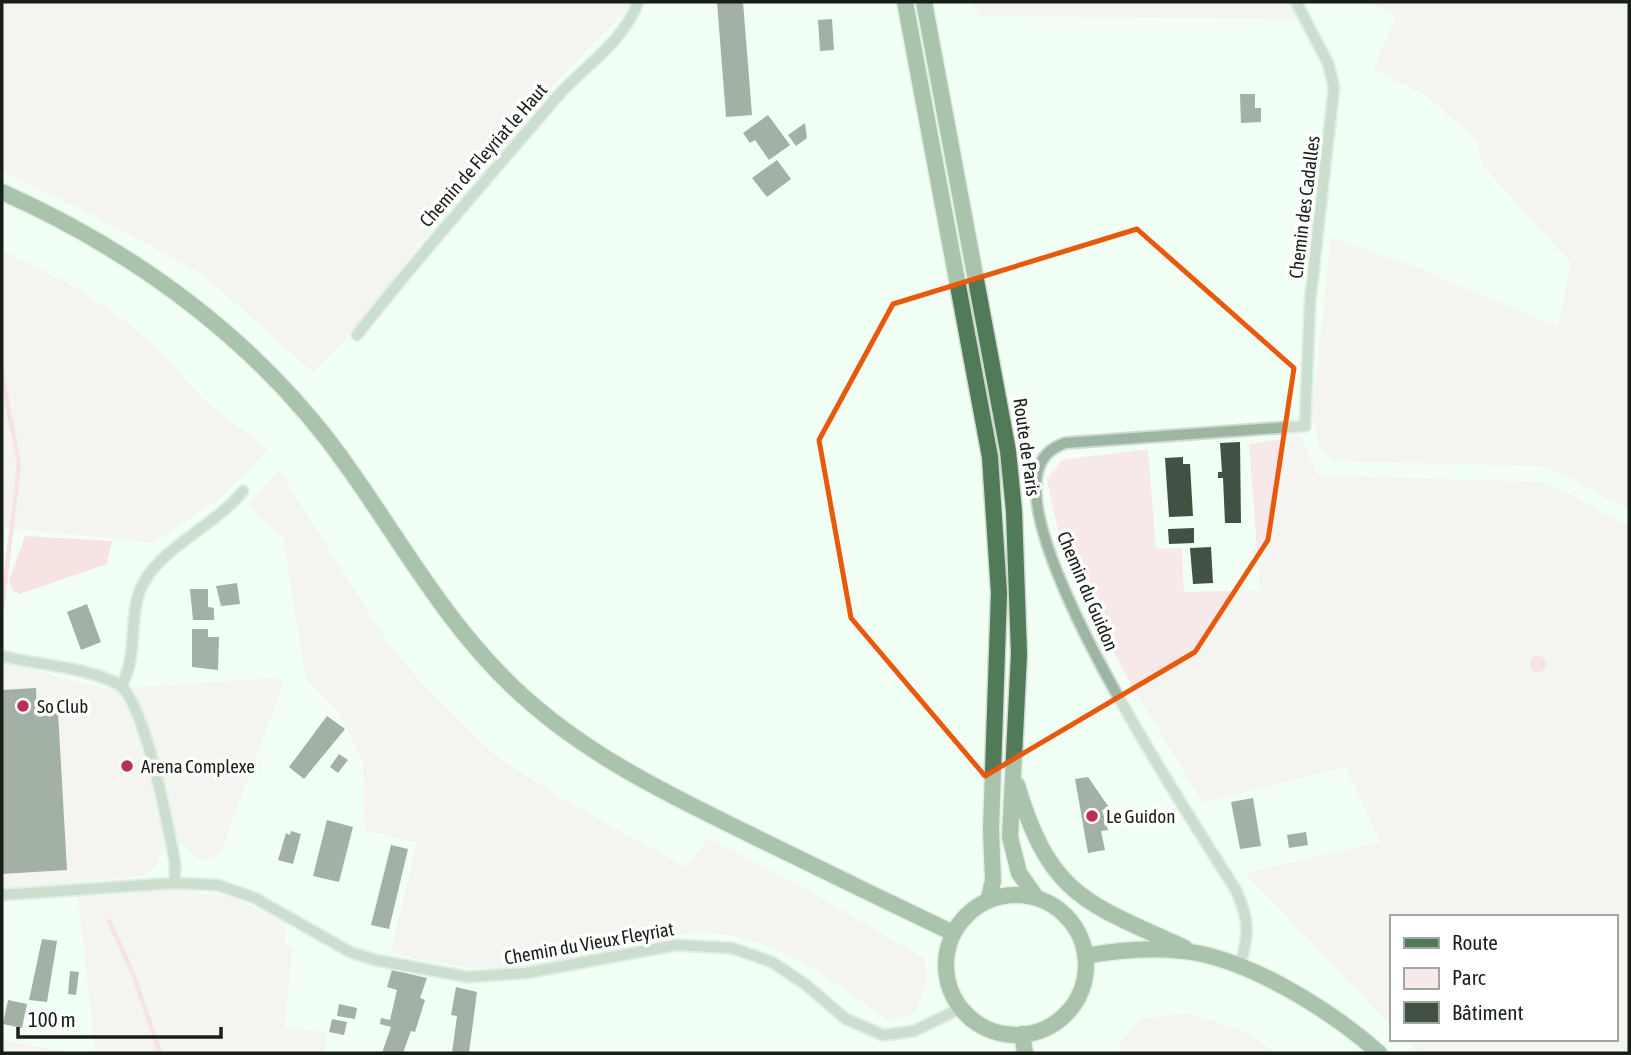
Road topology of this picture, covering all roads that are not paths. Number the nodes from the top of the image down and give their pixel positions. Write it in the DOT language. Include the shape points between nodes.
graph roads {
  1 [pos="638,2"];
  2 [pos="905,2"];
  3 [pos="925,2"];
  4 [pos="1296,2"];
  5 [pos="2,192"];
  6 [pos="357,335"];
  7 [pos="1305,426"];
  8 [pos="243,491"];
  9 [pos="2,656"];
  10 [pos="121,686"];
  11 [pos="1014,773"];
  12 [pos="175,883"];
  13 [pos="2,895"];
  14 [pos="1036,897"];
  15 [pos="988,901"];
  16 [pos="953,933"];
  17 [pos="1196,953"];
  18 [pos="1085,956"];
  19 [pos="1240,966"];
  20 [pos="961,1007"];
  21 [pos="1022,1034"];
  22 [pos="1025,1053"];
  23 [pos="1379,1053"];
  1 -- 6 [label="street, Chemin de Fleyriat le Haut" via="631,21 558,96 423,250"];
  2 -- 15 [label="main road, Route de Paris" via="990,457 999,606 993,881"];
  3 -- 11 [label="main road, Route de Paris" via="1009,463 1019,654"];
  4 -- 7 [label="street, Chemin des Cadalles" via="1328,63 1334,87 1310,302"];
  5 -- 16 [label="main road" via="124,257 246,351 341,457 460,631 553,722 629,774"];
  7 -- 19 [label="street, Chemin du Guidon" via="1065,443 1044,457 1036,480 1048,545 1090,644 1132,725 1246,913 1249,933"];
  8 -- 10 [label="street" via="144,583 135,610 130,667"];
  9 -- 10 [label="street"];
  10 -- 12 [label="street" via="136,706 143,726 175,862"];
  11 -- 14 [label="main road, Route de Paris" via="1013,858"];
  11 -- 17 [label="main road" via="1037,844 1067,885 1116,917"];
  12 -- 13 [label="street, Chemin du Vieux Fleyriat"];
  12 -- 20 [label="street, Chemin du Vieux Fleyriat" via="236,891 350,952 442,973 500,976 676,945 708,945 772,962 846,1019 883,1035 914,1031"];
  14 -- 15 [label="main road"];
  14 -- 18 [label="main road" via="1070,920"];
  15 -- 16 [label="main road" via="971,911"];
  16 -- 20 [label="main road" via="946,967"];
  17 -- 18 [label="main road" via="1129,948"];
  17 -- 19 [label="main road"];
  18 -- 21 [label="main road" via="1083,984 1070,1009 1040,1030"];
  19 -- 23 [label="main road" via="1305,1000"];
  20 -- 21 [label="main road" via="995,1031"];
  21 -- 22 [label="main road"];
}
